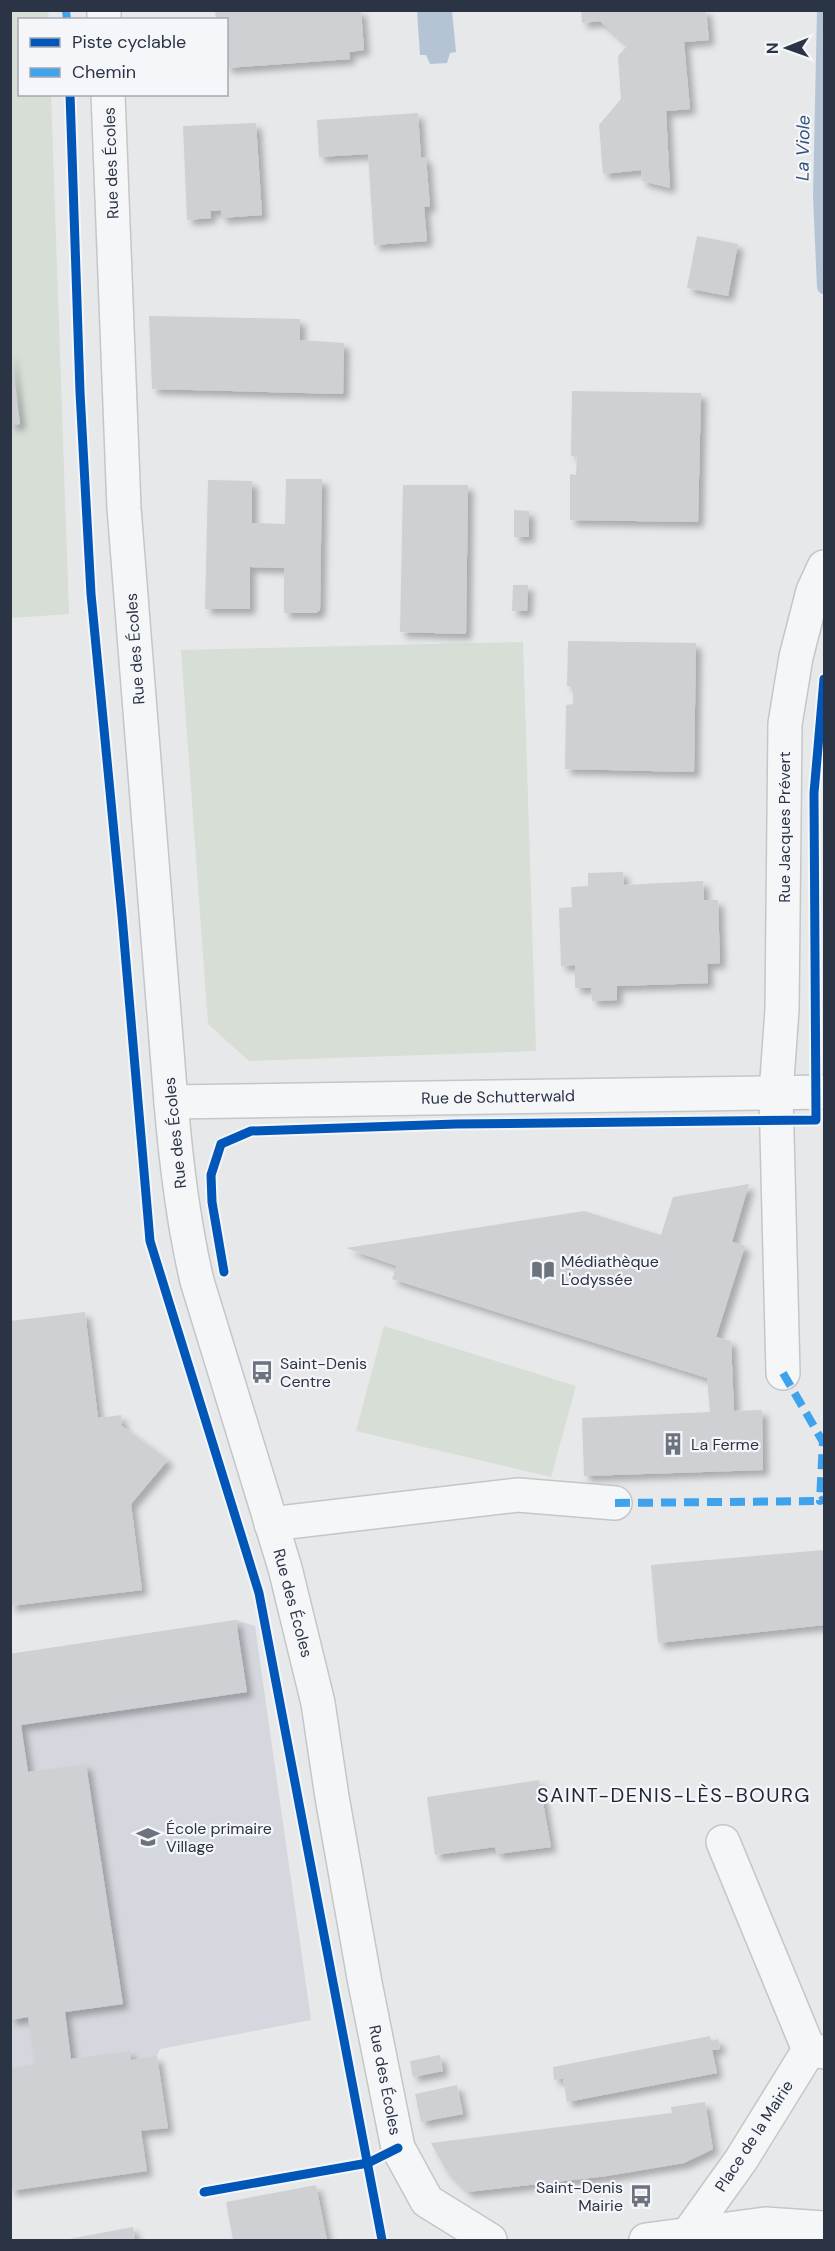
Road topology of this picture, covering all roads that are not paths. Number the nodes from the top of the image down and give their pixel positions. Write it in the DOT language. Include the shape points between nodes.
graph roads {
  1 [pos="108,96"];
  2 [pos="819,579"];
  3 [pos="825,1092"];
  4 [pos="776,1093"];
  5 [pos="171,1102"];
  6 [pos="783,1373"];
  7 [pos="615,1503"];
  8 [pos="271,1524"];
  9 [pos="723,1842"];
  10 [pos="817,2051"];
  11 [pos="825,2228"];
  12 [pos="688,2234"];
  13 [pos="490,2241"];
  14 [pos="646,2241"];
  1 -- 5 [label="street, Rue des Écoles" via="124,508"];
  2 -- 4 [label="street, Rue Jacques Prévert" via="796,657 785,724 782,1010"];
  3 -- 4 [label="street, Rue de Schutterwald"];
  4 -- 5 [label="street, Rue de Schutterwald"];
  4 -- 6 [label="street, Rue Jacques Prévert"];
  5 -- 8 [label="street, Rue des Écoles" via="184,1217 197,1281"];
  7 -- 8 [label="street" via="518,1495"];
  8 -- 13 [label="street, Rue des Écoles" via="318,1703 398,2148 427,2200"];
  9 -- 10 [label="street"];
  10 -- 12 [label="street, Place de la Mairie"];
  11 -- 12 [label="street" via="765,2224"];
  12 -- 14 [label="street"];
}
